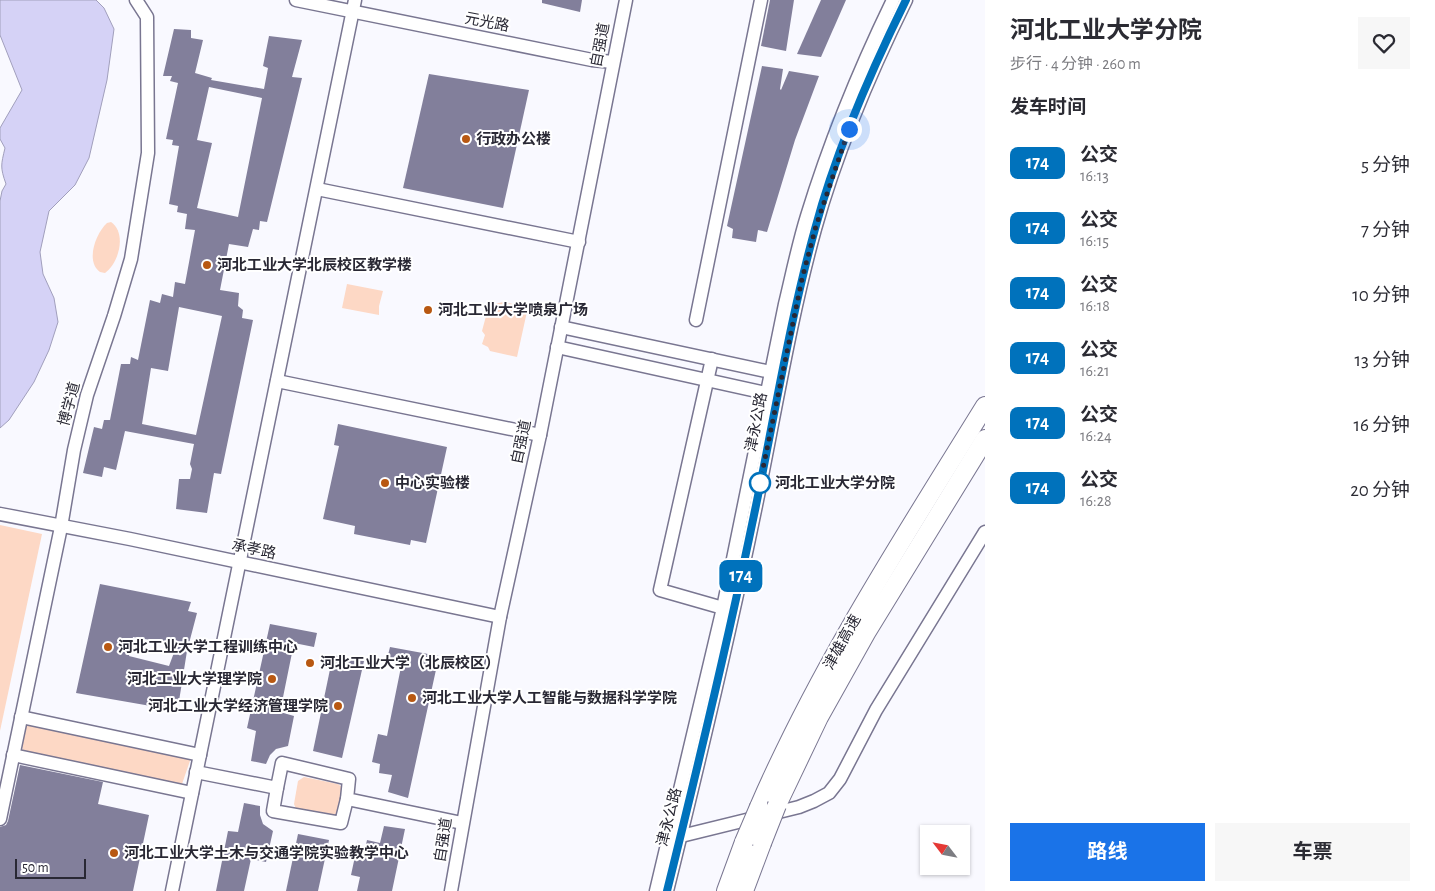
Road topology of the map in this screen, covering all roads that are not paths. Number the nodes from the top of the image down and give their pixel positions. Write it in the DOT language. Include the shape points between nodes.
graph roads {
  1 [pos="136,0"];
  2 [pos="296,0"];
  3 [pos="626,0"];
  4 [pos="760,0"];
  5 [pos="893,0"];
  6 [pos="906,0"];
  7 [pos="354,5"];
  8 [pos="614,62"];
  9 [pos="316,189"];
  10 [pos="579,242"];
  11 [pos="696,320"];
  12 [pos="561,327"];
  13 [pos="557,347"];
  14 [pos="712,359"];
  15 [pos="777,373"];
  16 [pos="707,380"];
  17 [pos="277,381"];
  18 [pos="772,394"];
  19 [pos="985,406"];
  20 [pos="540,435"];
  21 [pos="985,439"];
  22 [pos="0,514"];
  23 [pos="61,527"];
  24 [pos="985,532"];
  25 [pos="239,562"];
  26 [pos="723,608"];
  27 [pos="500,617"];
  28 [pos="21,717"];
  29 [pos="13,755"];
  30 [pos="200,755"];
  31 [pos="196,772"];
  32 [pos="277,788"];
  33 [pos="192,793"];
  34 [pos="347,799"];
  35 [pos="0,819"];
  36 [pos="462,823"];
  37 [pos="674,838"];
  38 [pos="172,891"];
  39 [pos="451,891"];
  40 [pos="656,891"];
  41 [pos="667,891"];
  42 [pos="726,891"];
  43 [pos="744,891"];
  1 -- 23 [label="street, 博学道" via="147,17 148,153 131,259 87,395"];
  2 -- 7 [label="street, 元光路"];
  3 -- 8 [label="street, 自强道"];
  4 -- 11 [label="street"];
  5 -- 15 [label="street, 津永公路" via="852,89 810,207 785,304"];
  6 -- 15 [label="street, 津永公路" via="878,58 837,160"];
  7 -- 8 [label="street, 元光路" via="592,60"];
  7 -- 9 [label="street"];
  8 -- 10 [label="street, 自强道"];
  9 -- 10 [label="street"];
  9 -- 17 [label="street"];
  10 -- 12 [label="street, 自强道"];
  12 -- 13 [label="street, 自强道"];
  12 -- 14 [label="street"];
  13 -- 16 [label="street"];
  13 -- 20 [label="street, 自强道"];
  14 -- 15 [label="street"];
  14 -- 16 [label="street"];
  15 -- 18 [label="street, 津永公路"];
  16 -- 18 [label="street"];
  16 -- 26 [label="street" via="660,590"];
  17 -- 20 [label="street"];
  17 -- 25 [label="street"];
  18 -- 26 [label="street, 津永公路"];
  18 -- 37 [label="street, 津永公路" via="731,623"];
  19 -- 42 [label="highway, 津雄高速, bridge" via="831,660 794,730"];
  20 -- 27 [label="street, 自强道"];
  21 -- 43 [label="highway, 津雄高速, bridge" via="866,633 819,717 777,805"];
  22 -- 23 [label="street, 承孝路"];
  23 -- 25 [label="street, 承孝路"];
  23 -- 28 [label="street, 博学道"];
  24 -- 37 [label="street" via="829,793 800,807"];
  25 -- 27 [label="street, 承孝路"];
  25 -- 30 [label="street"];
  26 -- 37 [label="street, 津永公路"];
  27 -- 36 [label="street, 自强道"];
  28 -- 29 [label="street, 博学道"];
  28 -- 30 [label="street"];
  29 -- 33 [label="street"];
  29 -- 35 [label="street, 博学道"];
  30 -- 31 [label="street"];
  31 -- 32 [label="street"];
  31 -- 33 [label="street"];
  32 -- 34 [label="street" via="282,764 349,779"];
  32 -- 34 [label="street" via="273,811 332,821 341,822"];
  33 -- 38 [label="street"];
  34 -- 36 [label="street"];
  36 -- 39 [label="street, 自强道"];
  37 -- 40 [label="street, 津永公路"];
  37 -- 41 [label="street, 津永公路"];
}
